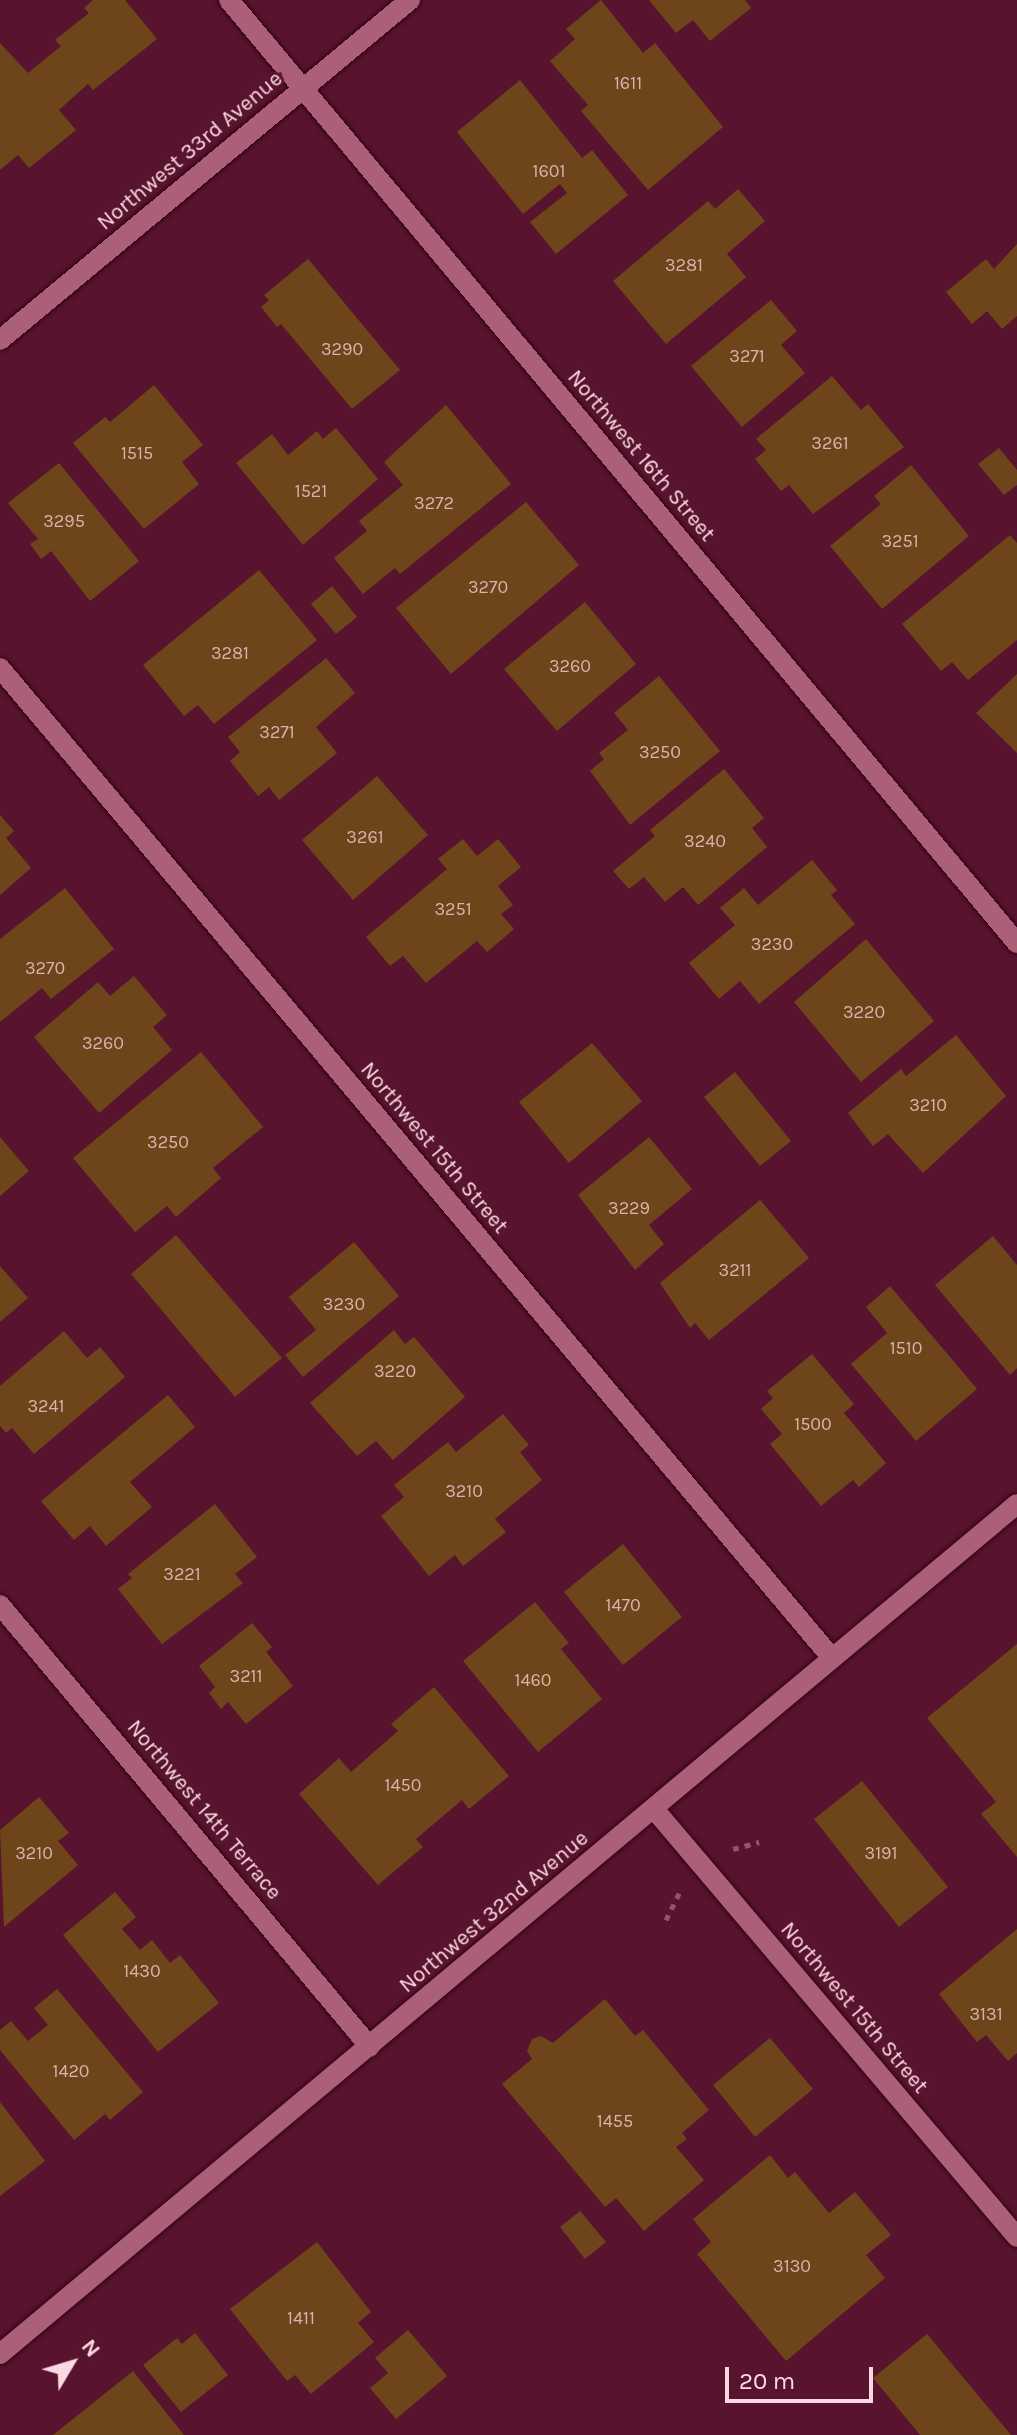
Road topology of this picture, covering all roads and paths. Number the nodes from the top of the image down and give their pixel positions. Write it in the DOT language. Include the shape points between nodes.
graph roads {
  1 [pos="229,0"];
  2 [pos="410,0"];
  3 [pos="302,89"];
  4 [pos="0,340"];
  5 [pos="0,668"];
  6 [pos="1017,943"];
  7 [pos="1017,1504"];
  8 [pos="0,1605"];
  9 [pos="832,1658"];
  10 [pos="654,1809"];
  11 [pos="759,1842"];
  12 [pos="733,1850"];
  13 [pos="679,1892"];
  14 [pos="666,1920"];
  15 [pos="370,2047"];
  16 [pos="1017,2237"];
  17 [pos="0,2354"];
  1 -- 3 [label="street, Northwest 16th Street"];
  2 -- 3 [label="street, Northwest 33rd Avenue"];
  3 -- 4 [label="street, Northwest 33rd Avenue"];
  3 -- 6 [label="street, Northwest 16th Street"];
  5 -- 9 [label="street, Northwest 15th Street"];
  7 -- 9 [label="street, Northwest 32nd Avenue"];
  8 -- 15 [label="street, Northwest 14th Terrace"];
  9 -- 10 [label="street, Northwest 32nd Avenue"];
  10 -- 15 [label="street, Northwest 32nd Avenue"];
  10 -- 16 [label="street, Northwest 15th Street"];
  11 -- 12 [label="path"];
  13 -- 14 [label="path"];
  15 -- 17 [label="street, Northwest 32nd Avenue"];
}
